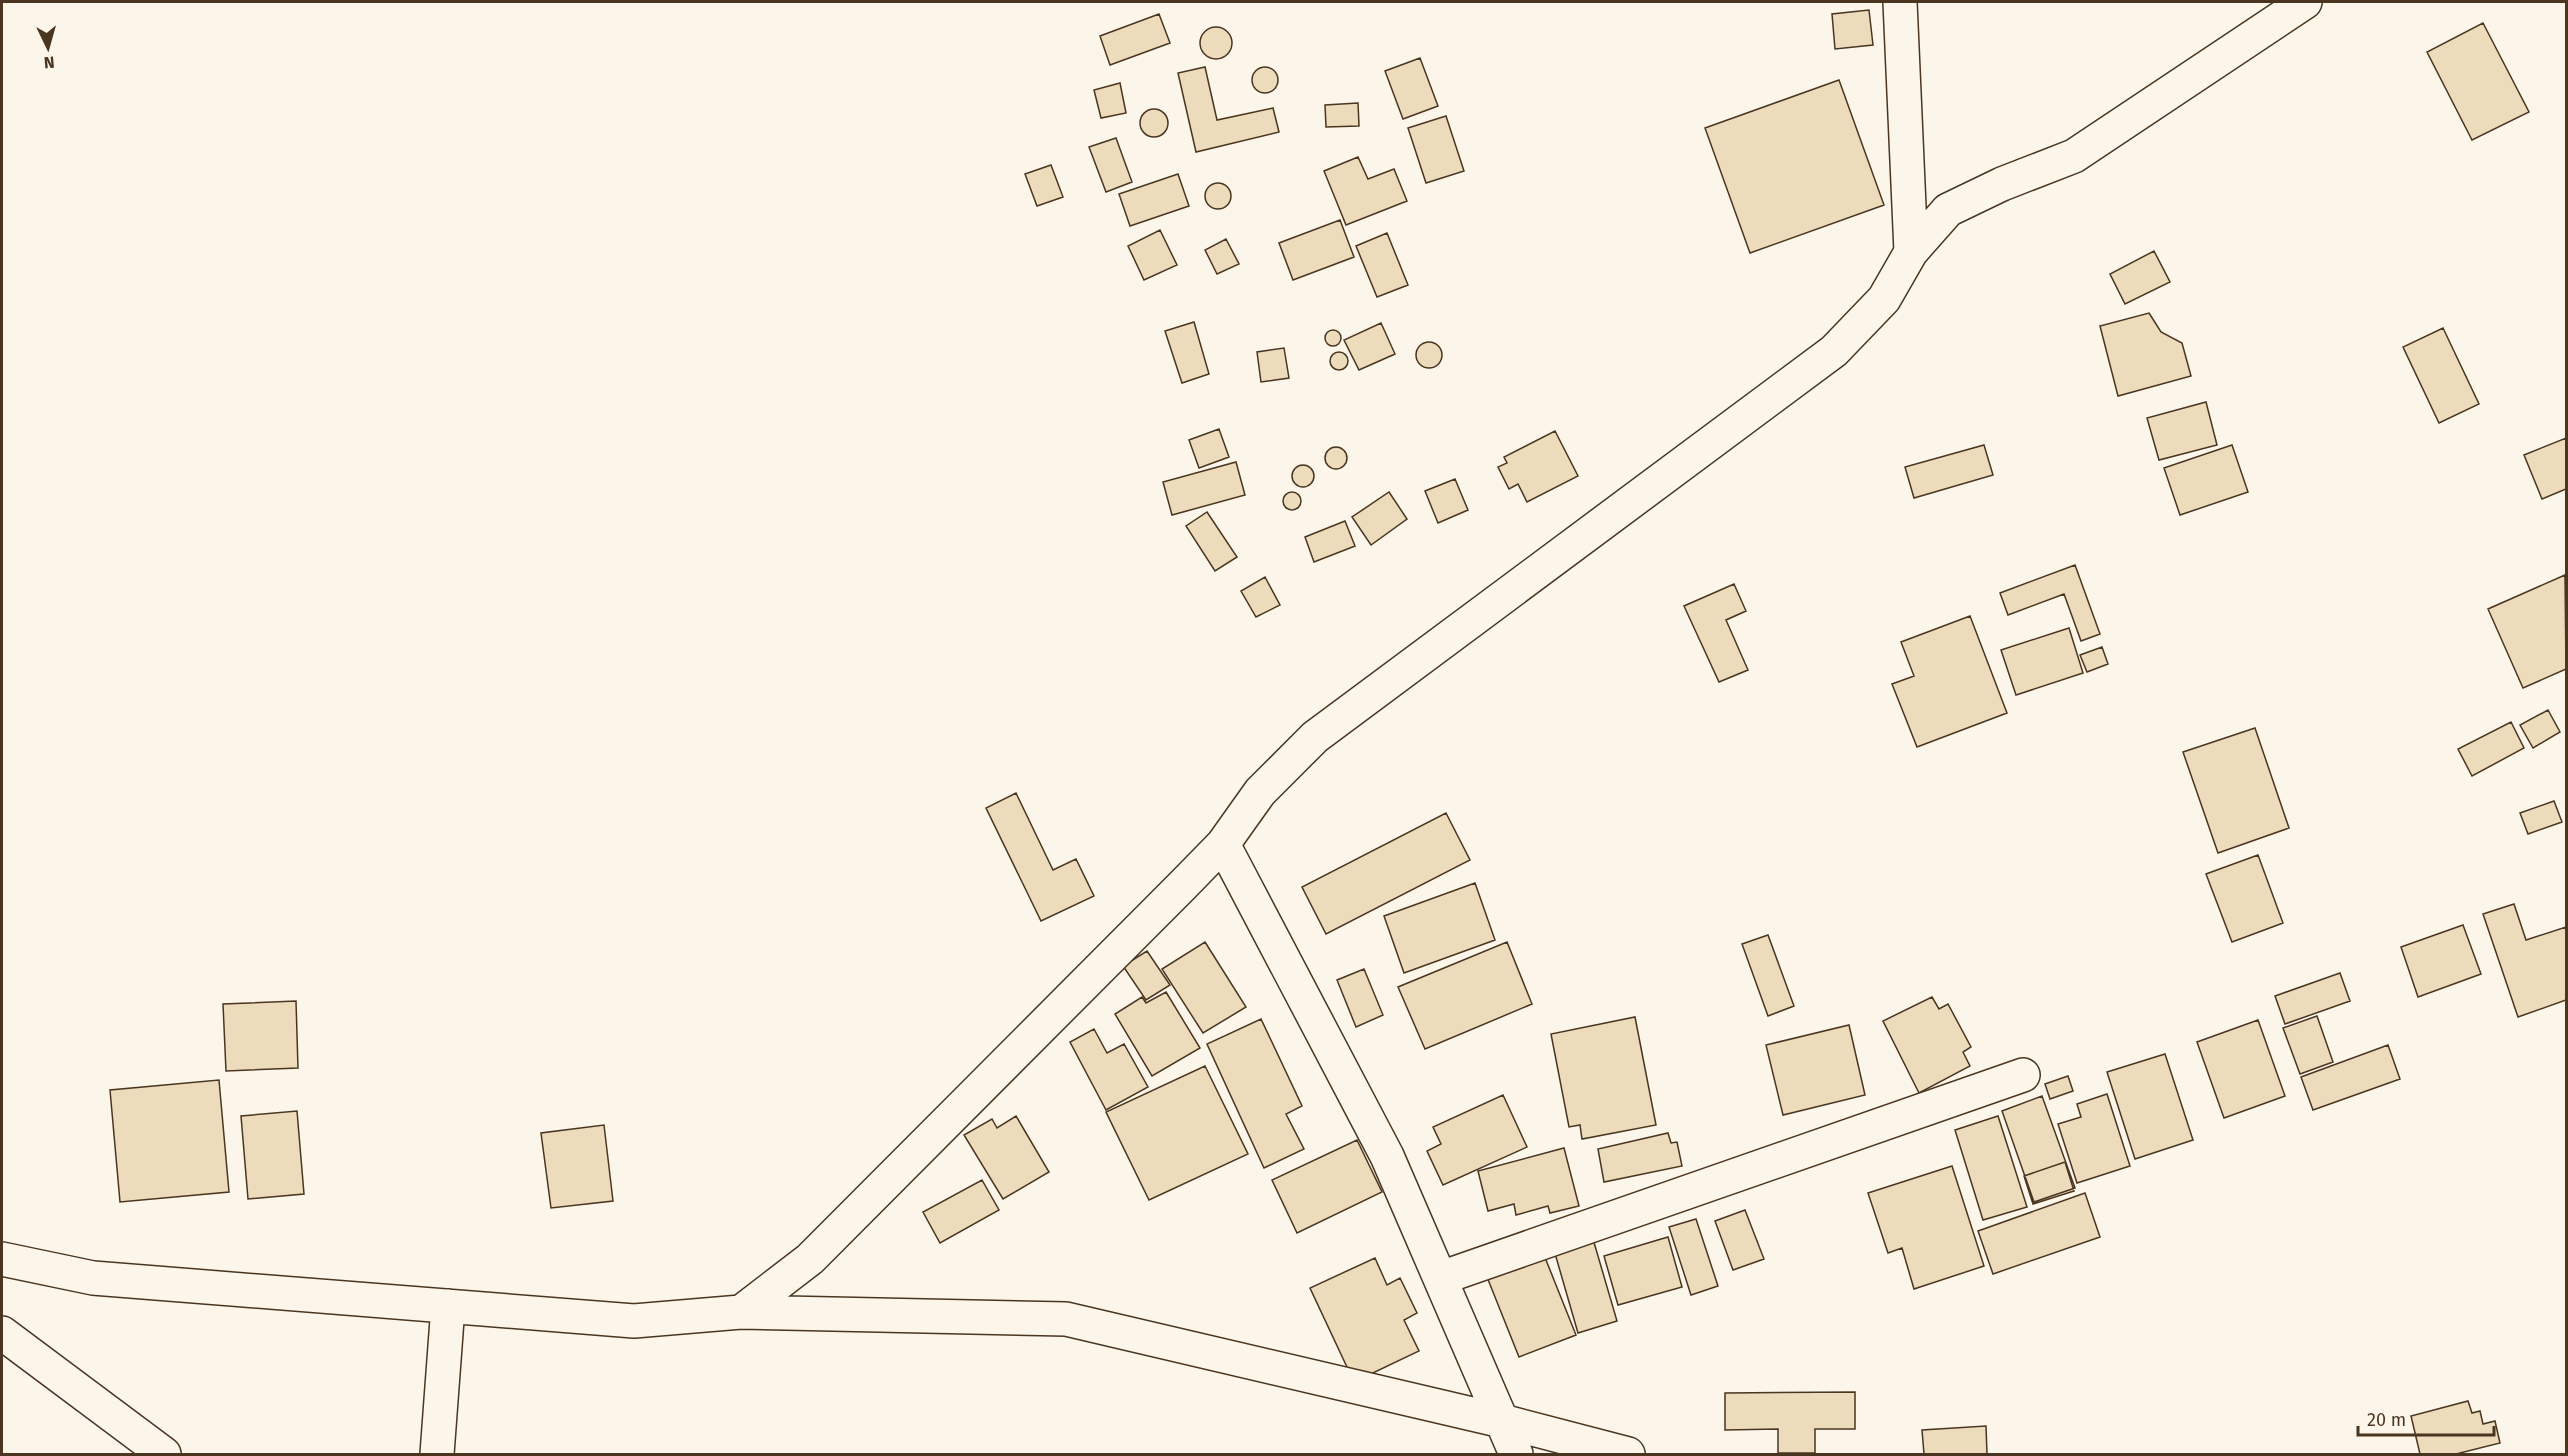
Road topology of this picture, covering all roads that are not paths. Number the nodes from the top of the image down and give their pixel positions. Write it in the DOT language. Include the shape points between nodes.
graph roads {
  1 [pos="1900,2"];
  2 [pos="2305,2"];
  3 [pos="1911,252"];
  4 [pos="1223,844"];
  5 [pos="2023,1075"];
  6 [pos="2,1259"];
  7 [pos="1441,1278"];
  8 [pos="448,1306"];
  9 [pos="741,1312"];
  10 [pos="2,1334"];
  11 [pos="1502,1421"];
  12 [pos="164,1455"];
  13 [pos="437,1455"];
  14 [pos="1516,1455"];
  15 [pos="1628,1455"];
  1 -- 3 [label="street"];
  2 -- 3 [label="street" via="2074,156 1948,210"];
  3 -- 4 [label="street" via="1884,299 1834,351 1316,737 1260,792"];
  4 -- 7 [label="street" via="1387,1156"];
  4 -- 9 [label="street" via="810,1259"];
  5 -- 7 [label="street"];
  6 -- 8 [label="street" via="93,1278"];
  7 -- 11 [label="street"];
  8 -- 9 [label="street" via="634,1321"];
  8 -- 13 [label="street"];
  9 -- 11 [label="street" via="1066,1319"];
  10 -- 12 [label="street"];
  11 -- 14 [label="street"];
  11 -- 15 [label="street"];
}
